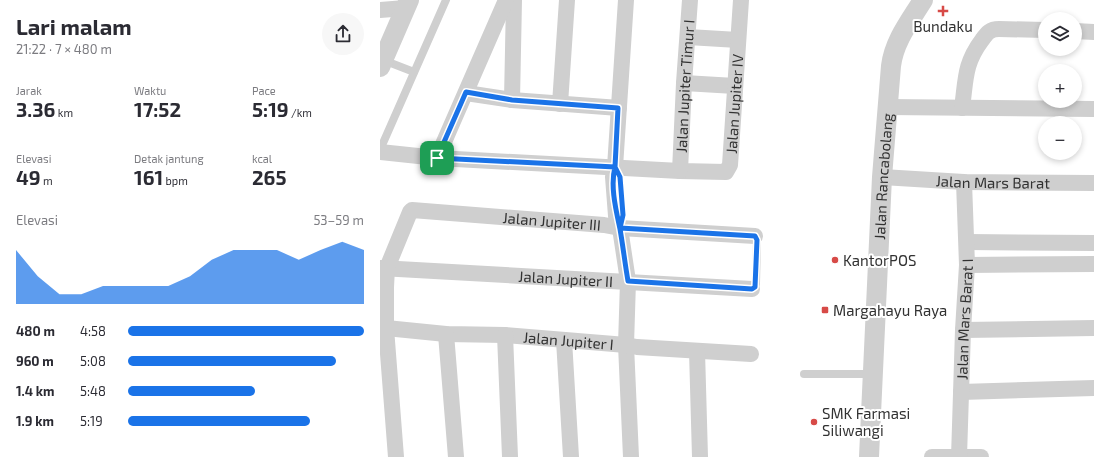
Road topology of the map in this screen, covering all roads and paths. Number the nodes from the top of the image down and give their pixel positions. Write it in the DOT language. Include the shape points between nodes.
graph roads {
  1 [pos="446,0"];
  2 [pos="506,0"];
  3 [pos="514,0"];
  4 [pos="567,0"];
  5 [pos="626,0"];
  6 [pos="690,0"];
  7 [pos="740,0"];
  8 [pos="923,0"];
  9 [pos="407,4"];
  10 [pos="380,10"];
  11 [pos="1038,30"];
  12 [pos="1082,31"];
  13 [pos="1094,32"];
  14 [pos="688,37"];
  15 [pos="738,40"];
  16 [pos="381,64"];
  17 [pos="414,72"];
  18 [pos="684,83"];
  19 [pos="735,86"];
  20 [pos="466,92"];
  21 [pos="512,100"];
  22 [pos="560,104"];
  23 [pos="618,108"];
  24 [pos="891,108"];
  25 [pos="962,108"];
  26 [pos="1094,109"];
  27 [pos="380,151"];
  28 [pos="437,158"];
  29 [pos="615,167"];
  30 [pos="680,171"];
  31 [pos="887,177"];
  32 [pos="964,182"];
  33 [pos="1094,184"];
  34 [pos="620,228"];
  35 [pos="755,236"];
  36 [pos="967,242"];
  37 [pos="1094,243"];
  38 [pos="1094,264"];
  39 [pos="967,265"];
  40 [pos="384,268"];
  41 [pos="628,281"];
  42 [pos="752,289"];
  43 [pos="386,328"];
  44 [pos="1094,328"];
  45 [pos="963,330"];
  46 [pos="446,334"];
  47 [pos="505,335"];
  48 [pos="564,340"];
  49 [pos="626,345"];
  50 [pos="697,350"];
  51 [pos="751,354"];
  52 [pos="804,374"];
  53 [pos="873,374"];
  54 [pos="1094,388"];
  55 [pos="961,392"];
  56 [pos="396,457"];
  57 [pos="456,457"];
  58 [pos="510,457"];
  59 [pos="571,457"];
  60 [pos="631,457"];
  61 [pos="700,457"];
  62 [pos="869,457"];
  63 [pos="932,457"];
  64 [pos="959,457"];
  65 [pos="981,457"];
  1 -- 17 [label="lane"];
  2 -- 20 [label="street"];
  3 -- 21 [label="street"];
  4 -- 22 [label="street"];
  5 -- 23 [label="street"];
  6 -- 14 [label="street, Jalan Jupiter Timur I"];
  7 -- 15 [label="street, Jalan Jupiter IV"];
  8 -- 24 [label="street, Jalan Rancabolang" via="898,40 893,55"];
  9 -- 10 [label="street"];
  9 -- 16 [label="street"];
  11 -- 25 [label="street" via="993,29 988,32 969,62"];
  12 -- 13 [label="street"];
  14 -- 15 [label="street"];
  14 -- 18 [label="street, Jalan Jupiter Timur I"];
  15 -- 19 [label="street, Jalan Jupiter IV"];
  16 -- 17 [label="lane"];
  17 -- 27 [label="lane"];
  18 -- 19 [label="street"];
  18 -- 30 [label="street, Jalan Jupiter Timur I"];
  19 -- 30 [label="street, Jalan Jupiter IV" via="729,169 726,172"];
  20 -- 21 [label="street"];
  20 -- 28 [label="street"];
  21 -- 22 [label="street"];
  22 -- 23 [label="street"];
  23 -- 29 [label="street"];
  24 -- 25 [label="street"];
  24 -- 31 [label="street, Jalan Rancabolang"];
  25 -- 26 [label="street"];
  27 -- 28 [label="street, Jalan Jupiter IV"];
  28 -- 29 [label="street, Jalan Jupiter IV"];
  29 -- 30 [label="street, Jalan Jupiter IV"];
  29 -- 34 [label="street" via="620,177 623,215"];
  31 -- 32 [label="street, Jalan Mars Barat"];
  31 -- 53 [label="street, Jalan Rancabolang"];
  32 -- 33 [label="street, Jalan Mars Barat"];
  32 -- 36 [label="street, Jalan Mars Barat I"];
  34 -- 35 [label="street, Jalan Jupiter III"];
  34 -- 40 [label="street, Jalan Jupiter III" via="412,210"];
  34 -- 41 [label="street"];
  35 -- 42 [label="lane" via="756,284"];
  36 -- 37 [label="street"];
  36 -- 39 [label="street, Jalan Mars Barat I"];
  38 -- 39 [label="street"];
  39 -- 45 [label="street, Jalan Mars Barat I"];
  40 -- 41 [label="street, Jalan Jupiter II"];
  40 -- 43 [label="street"];
  41 -- 42 [label="street, Jalan Jupiter II"];
  41 -- 49 [label="street"];
  43 -- 46 [label="street, Jalan Jupiter I"];
  43 -- 56 [label="street"];
  44 -- 45 [label="street"];
  45 -- 55 [label="street, Jalan Mars Barat I"];
  46 -- 47 [label="street, Jalan Jupiter I"];
  46 -- 57 [label="street"];
  47 -- 48 [label="street, Jalan Jupiter I"];
  47 -- 58 [label="street"];
  48 -- 49 [label="street, Jalan Jupiter I"];
  48 -- 59 [label="street"];
  49 -- 50 [label="street, Jalan Jupiter I"];
  49 -- 60 [label="street"];
  50 -- 51 [label="street, Jalan Jupiter I"];
  50 -- 61 [label="street"];
  52 -- 53 [label="lane"];
  53 -- 62 [label="street, Jalan Rancabolang"];
  54 -- 55 [label="street"];
  55 -- 64 [label="street, Jalan Mars Barat I"];
  63 -- 64 [label="street"];
  64 -- 65 [label="street"];
}
